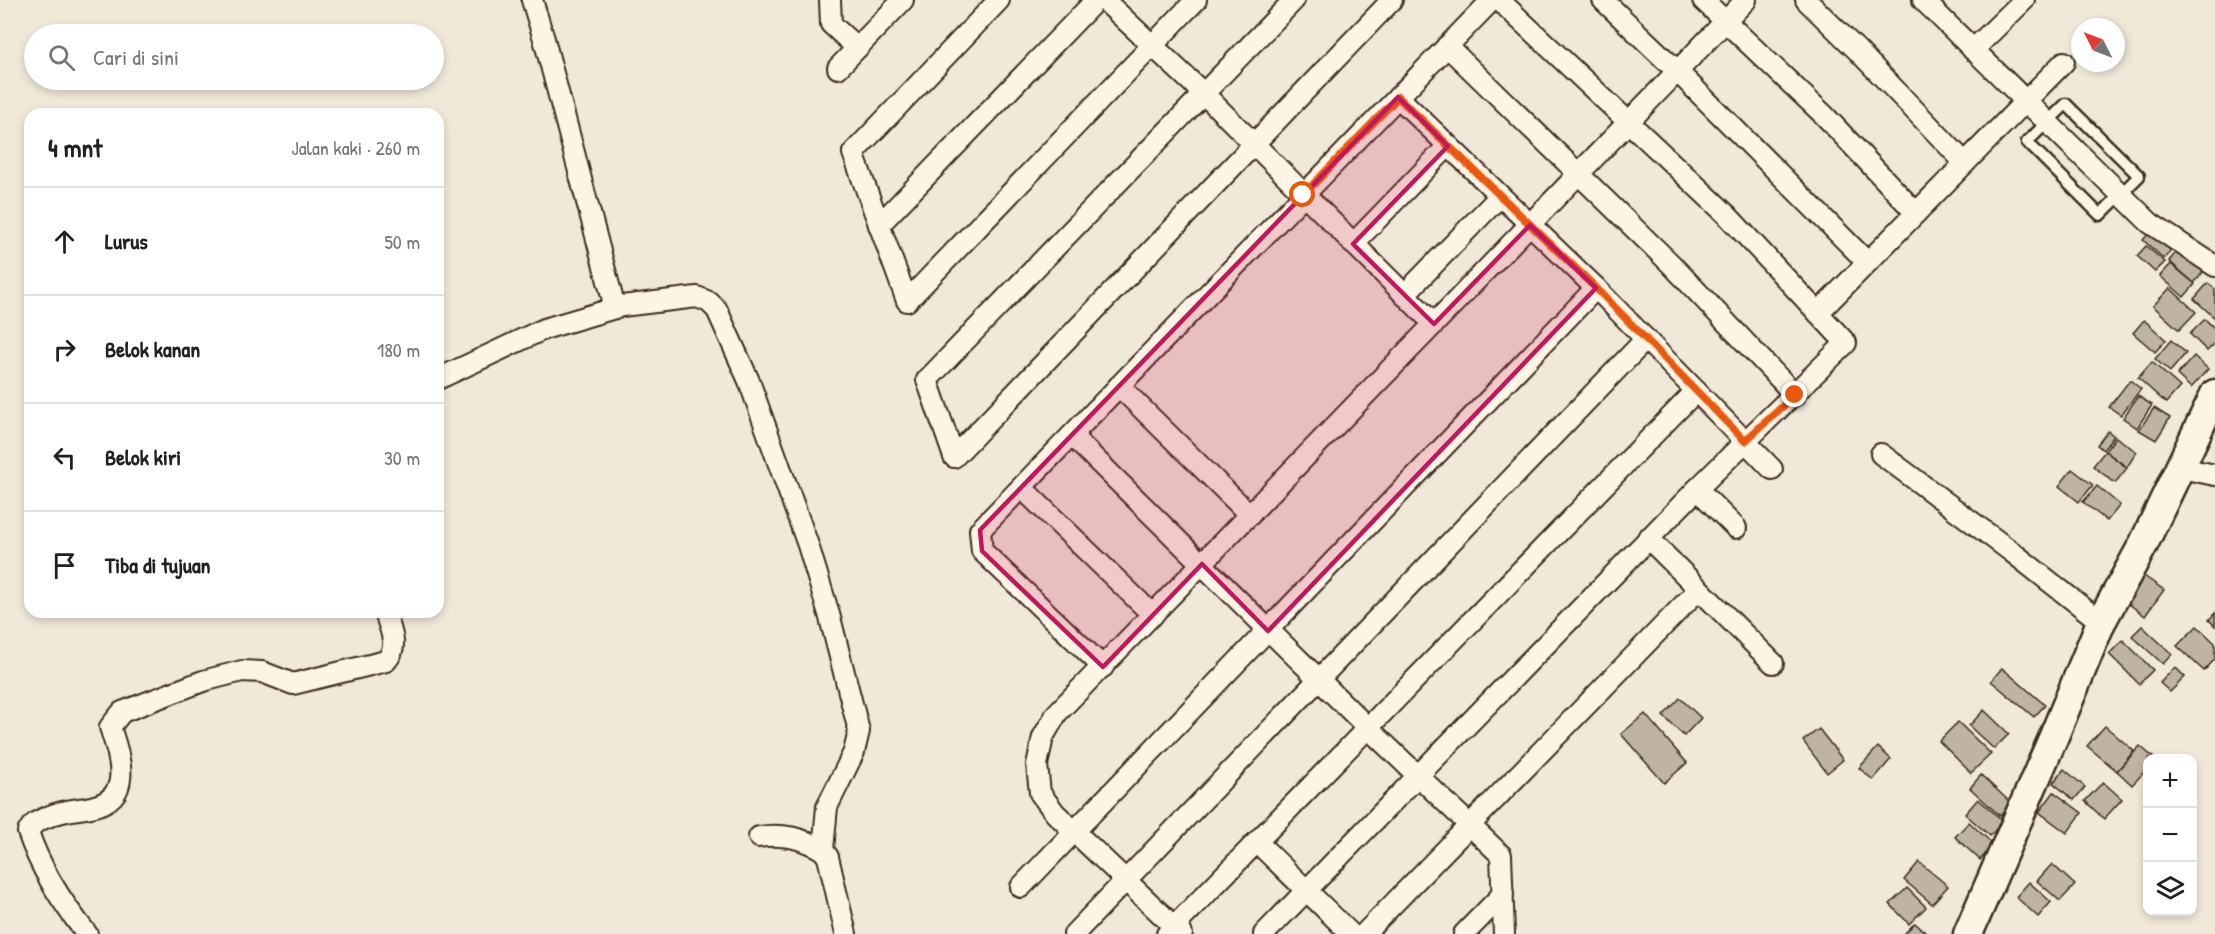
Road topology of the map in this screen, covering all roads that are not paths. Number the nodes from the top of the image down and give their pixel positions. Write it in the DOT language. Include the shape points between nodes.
graph roads {
  1 [pos="532,0"];
  2 [pos="830,0"];
  3 [pos="903,0"];
  4 [pos="999,0"];
  5 [pos="1096,0"];
  6 [pos="1104,0"];
  7 [pos="1196,0"];
  8 [pos="1294,0"];
  9 [pos="1392,0"];
  10 [pos="1492,0"];
  11 [pos="1499,0"];
  12 [pos="1603,0"];
  13 [pos="1703,0"];
  14 [pos="1746,0"];
  15 [pos="1806,0"];
  16 [pos="1924,0"];
  17 [pos="2024,0"];
  18 [pos="1725,21"];
  19 [pos="1152,45"];
  20 [pos="1447,46"];
  21 [pos="857,48"];
  22 [pos="1973,50"];
  23 [pos="2064,62"];
  24 [pos="838,68"];
  25 [pos="1677,71"];
  26 [pos="1203,93"];
  27 [pos="1398,97"];
  28 [pos="2025,102"];
  29 [pos="1629,122"];
  30 [pos="2047,123"];
  31 [pos="1252,144"];
  32 [pos="1448,146"];
  33 [pos="1965,163"];
  34 [pos="1578,174"];
  35 [pos="2120,194"];
  36 [pos="1303,195"];
  37 [pos="1500,196"];
  38 [pos="1916,213"];
  39 [pos="879,225"];
  40 [pos="1530,225"];
  41 [pos="1353,244"];
  42 [pos="1868,262"];
  43 [pos="2215,266"];
  44 [pos="1596,288"];
  45 [pos="1404,295"];
  46 [pos="615,308"];
  47 [pos="1818,313"];
  48 [pos="1434,324"];
  49 [pos="1646,339"];
  50 [pos="444,376"];
  51 [pos="1119,386"];
  52 [pos="1696,391"];
  53 [pos="2215,394"];
  54 [pos="1795,395"];
  55 [pos="1072,436"];
  56 [pos="1745,441"];
  57 [pos="1881,454"];
  58 [pos="2181,468"];
  59 [pos="1772,469"];
  60 [pos="2215,475"];
  61 [pos="1022,488"];
  62 [pos="1697,489"];
  63 [pos="1250,515"];
  64 [pos="1736,528"];
  65 [pos="1648,538"];
  66 [pos="1202,564"];
  67 [pos="1699,589"];
  68 [pos="1153,615"];
  69 [pos="387,618"];
  70 [pos="2101,622"];
  71 [pos="1268,631"];
  72 [pos="1773,663"];
  73 [pos="1103,667"];
  74 [pos="1318,680"];
  75 [pos="1368,728"];
  76 [pos="1418,775"];
  77 [pos="1470,825"];
  78 [pos="1074,831"];
  79 [pos="759,837"];
  80 [pos="1257,842"];
  81 [pos="823,850"];
  82 [pos="1126,880"];
  83 [pos="1021,887"];
  84 [pos="1306,891"];
  85 [pos="1503,894"];
  86 [pos="1175,932"];
  87 [pos="87,934"];
  88 [pos="846,934"];
  89 [pos="1074,934"];
  90 [pos="1264,934"];
  91 [pos="1351,934"];
  92 [pos="1364,934"];
  93 [pos="1464,934"];
  94 [pos="1504,934"];
  95 [pos="1968,934"];
  1 -- 46 [label="street"];
  2 -- 21 [label="street" via="831,24"];
  3 -- 21 [label="street"];
  4 -- 39 [label="street" via="853,153"];
  5 -- 39 [label="street"];
  6 -- 19 [label="street"];
  7 -- 19 [label="street"];
  8 -- 26 [label="street"];
  9 -- 31 [label="street"];
  10 -- 20 [label="street"];
  11 -- 29 [label="street"];
  12 -- 25 [label="street"];
  13 -- 18 [label="street"];
  14 -- 18 [label="street"];
  15 -- 33 [label="street"];
  16 -- 22 [label="street"];
  17 -- 22 [label="street"];
  18 -- 25 [label="street"];
  18 -- 38 [label="street" via="1825,116"];
  19 -- 26 [label="street"];
  19 -- 39 [label="street" via="907,301"];
  20 -- 27 [label="street"];
  20 -- 34 [label="street"];
  21 -- 24 [label="street"];
  22 -- 28 [label="street"];
  23 -- 28 [label="street"];
  25 -- 29 [label="street"];
  25 -- 42 [label="street"];
  26 -- 31 [label="street"];
  26 -- 31 [label="street" via="927,380 954,457"];
  27 -- 32 [label="street"];
  27 -- 36 [label="street"];
  28 -- 30 [label="street"];
  28 -- 33 [label="street"];
  29 -- 34 [label="street"];
  29 -- 47 [label="street" via="1726,214"];
  30 -- 35 [label="street"];
  30 -- 35 [label="lane" via="2066,104 2139,176"];
  30 -- 35 [label="lane" via="2027,142 2100,215"];
  31 -- 36 [label="street"];
  32 -- 37 [label="street"];
  32 -- 41 [label="street"];
  33 -- 38 [label="street"];
  34 -- 40 [label="street"];
  34 -- 54 [label="street"];
  35 -- 43 [label="street" via="2150,223"];
  36 -- 41 [label="street"];
  36 -- 51 [label="street"];
  37 -- 40 [label="street"];
  37 -- 45 [label="street"];
  38 -- 42 [label="street"];
  40 -- 44 [label="street"];
  40 -- 48 [label="street"];
  41 -- 45 [label="street"];
  42 -- 47 [label="street"];
  44 -- 49 [label="street"];
  44 -- 71 [label="street"];
  45 -- 48 [label="street"];
  46 -- 50 [label="street" via="544,329"];
  46 -- 81 [label="street" via="697,297 709,302 717,310 749,381 830,614 859,731 854,752 827,807"];
  47 -- 54 [label="street" via="1846,343"];
  48 -- 63 [label="street"];
  49 -- 52 [label="street"];
  49 -- 74 [label="street"];
  51 -- 55 [label="street"];
  51 -- 63 [label="street"];
  52 -- 56 [label="street"];
  52 -- 75 [label="street"];
  53 -- 58 [label="street"];
  54 -- 56 [label="street"];
  55 -- 61 [label="street"];
  55 -- 66 [label="street"];
  56 -- 59 [label="street"];
  56 -- 62 [label="street"];
  57 -- 70 [label="street"];
  58 -- 60 [label="street"];
  58 -- 70 [label="street"];
  61 -- 68 [label="street"];
  61 -- 73 [label="street" via="980,530 982,551"];
  62 -- 64 [label="street"];
  62 -- 65 [label="street"];
  63 -- 66 [label="street"];
  65 -- 67 [label="street"];
  65 -- 76 [label="street"];
  66 -- 68 [label="street"];
  66 -- 71 [label="street"];
  67 -- 72 [label="street"];
  67 -- 77 [label="street"];
  68 -- 73 [label="street"];
  69 -- 87 [label="street" via="394,643 393,654 386,661 293,684 262,672 242,672 203,681 122,712 110,727 118,750 121,784 110,801 64,810 38,820 28,832 58,896"];
  70 -- 95 [label="street"];
  71 -- 74 [label="street"];
  71 -- 78 [label="street"];
  73 -- 78 [label="street" via="1057,713 1043,737 1037,765 1040,793"];
  74 -- 75 [label="street"];
  74 -- 82 [label="street"];
  75 -- 76 [label="street"];
  75 -- 80 [label="street"];
  75 -- 86 [label="street"];
  76 -- 77 [label="street"];
  76 -- 84 [label="street"];
  77 -- 85 [label="street" via="1502,855"];
  77 -- 92 [label="street"];
  78 -- 82 [label="street"];
  78 -- 83 [label="street"];
  79 -- 81 [label="street" via="784,835"];
  80 -- 84 [label="street"];
  80 -- 86 [label="street"];
  81 -- 88 [label="street"];
  82 -- 86 [label="street"];
  82 -- 89 [label="street"];
  84 -- 90 [label="street"];
  84 -- 91 [label="street"];
  85 -- 93 [label="street"];
  85 -- 94 [label="street"];
}
